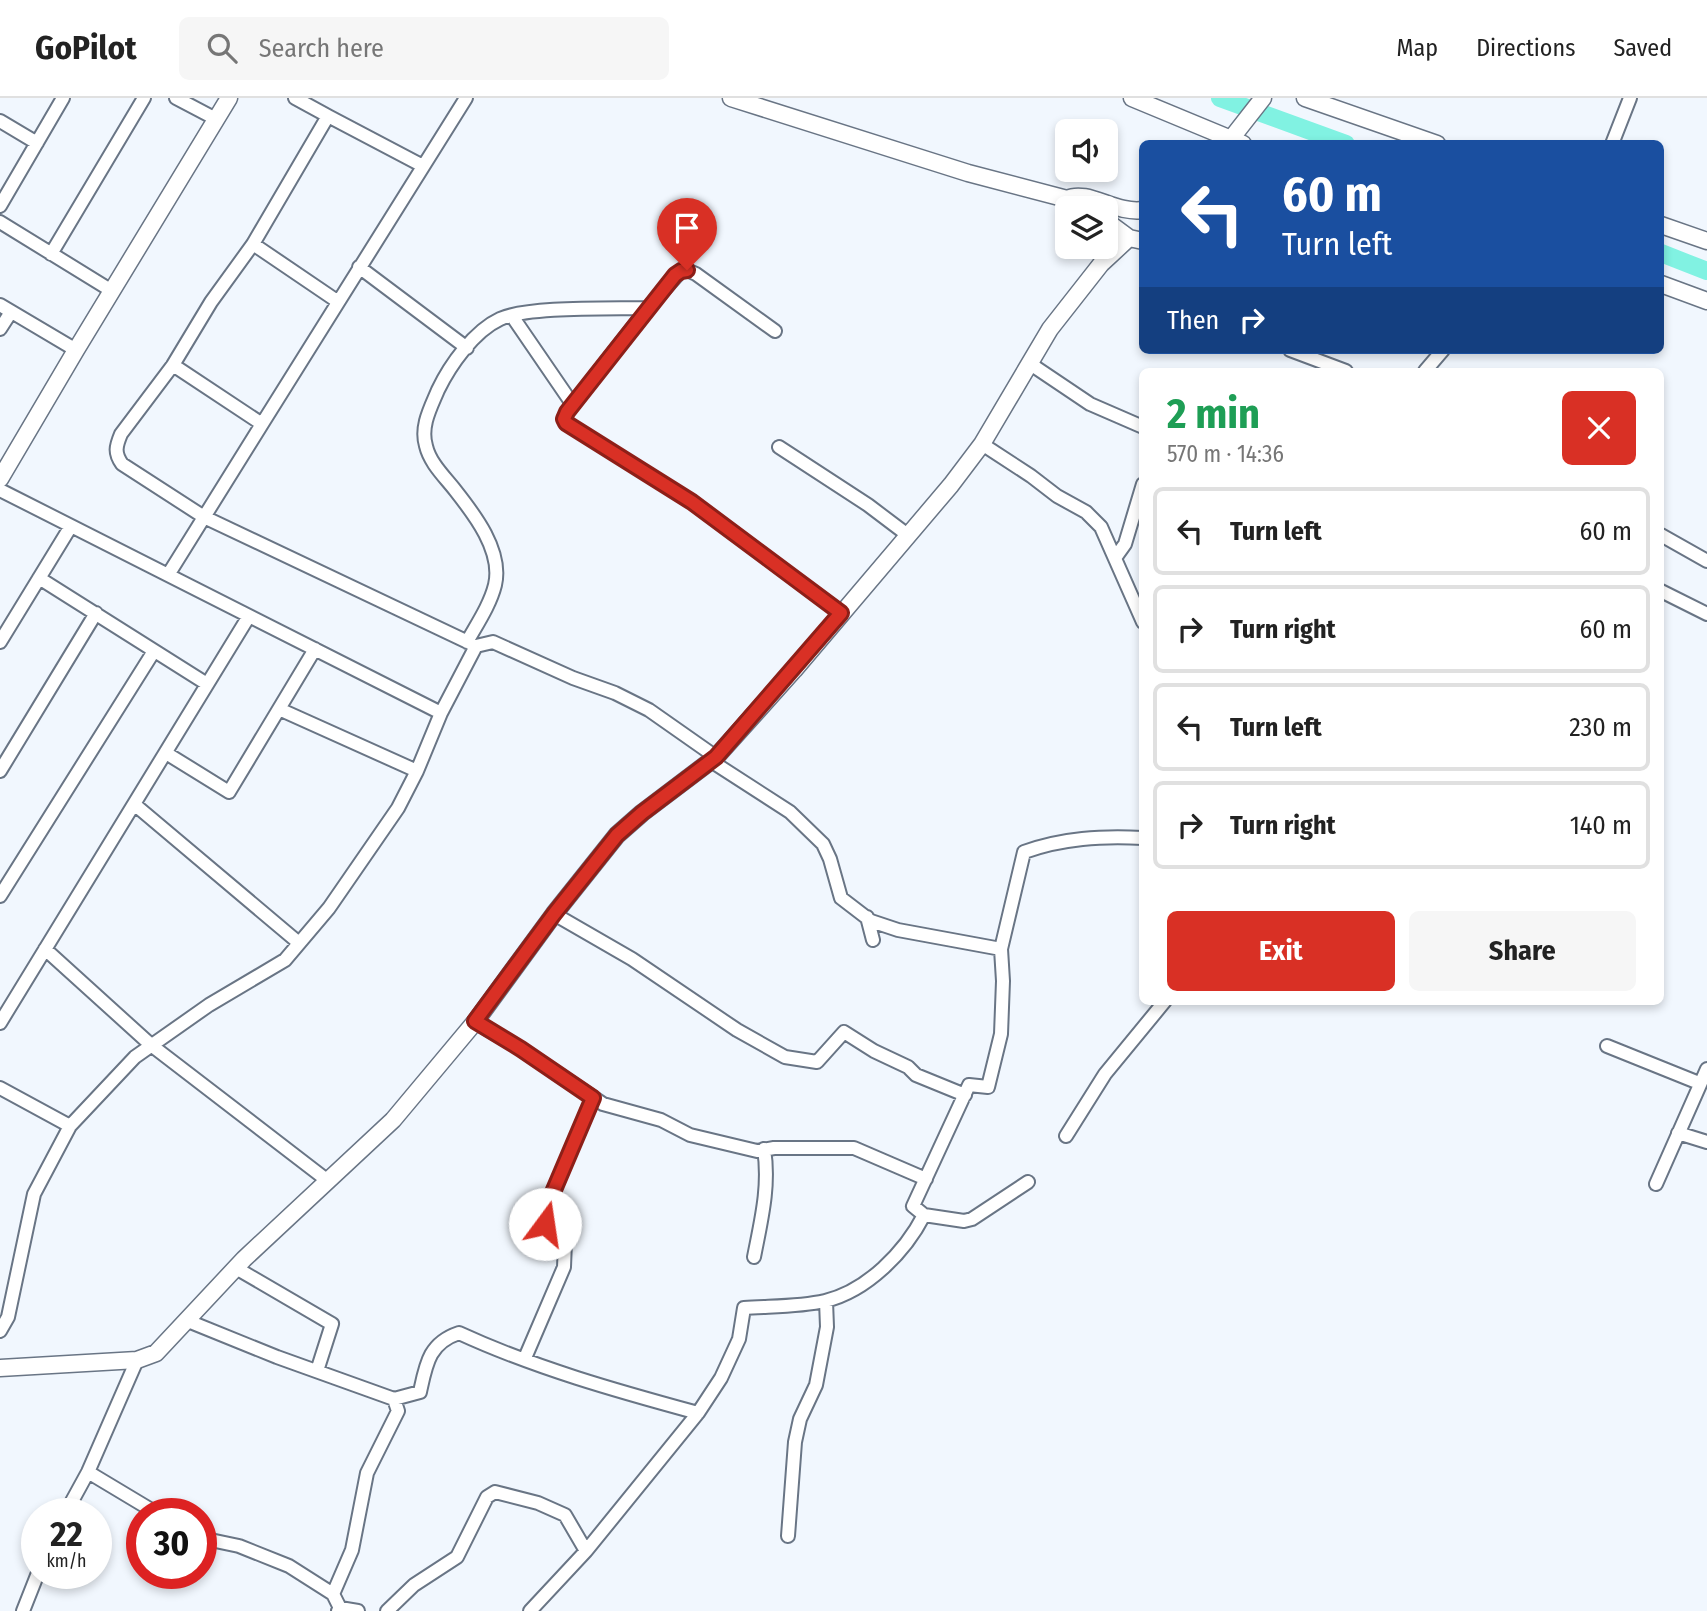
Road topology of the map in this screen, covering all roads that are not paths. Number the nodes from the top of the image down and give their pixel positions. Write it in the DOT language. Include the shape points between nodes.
graph roads {
  1 [pos="63,98"];
  2 [pos="144,98"];
  3 [pos="176,98"];
  4 [pos="229,98"];
  5 [pos="295,98"];
  6 [pos="731,98"];
  7 [pos="1132,98"];
  8 [pos="1263,98"];
  9 [pos="1305,98"];
  10 [pos="1629,98"];
  11 [pos="459,100"];
  12 [pos="328,116"];
  13 [pos="216,119"];
  14 [pos="0,121"];
  15 [pos="1232,140"];
  16 [pos="1426,140"];
  17 [pos="1613,140"];
  18 [pos="37,143"];
  19 [pos="423,166"];
  20 [pos="1055,199"];
  21 [pos="0,206"];
  22 [pos="1118,206"];
  23 [pos="1138,211"];
  24 [pos="0,222"];
  25 [pos="1664,226"];
  26 [pos="1118,229"];
  27 [pos="1136,240"];
  28 [pos="1707,241"];
  29 [pos="253,244"];
  30 [pos="51,254"];
  31 [pos="359,267"];
  32 [pos="1664,285"];
  33 [pos="112,291"];
  34 [pos="337,301"];
  35 [pos="1707,301"];
  36 [pos="5,308"];
  37 [pos="648,308"];
  38 [pos="512,316"];
  39 [pos="0,329"];
  40 [pos="775,331"];
  41 [pos="467,348"];
  42 [pos="76,349"];
  43 [pos="1301,354"];
  44 [pos="1440,354"];
  45 [pos="1029,363"];
  46 [pos="173,365"];
  47 [pos="1338,368"];
  48 [pos="1428,368"];
  49 [pos="573,405"];
  50 [pos="262,424"];
  51 [pos="1139,425"];
  52 [pos="982,444"];
  53 [pos="779,447"];
  54 [pos="0,480"];
  55 [pos="0,490"];
  56 [pos="1139,497"];
  57 [pos="204,517"];
  58 [pos="71,526"];
  59 [pos="909,536"];
  60 [pos="1664,537"];
  61 [pos="1115,558"];
  62 [pos="1707,561"];
  63 [pos="168,575"];
  64 [pos="39,578"];
  65 [pos="1664,592"];
  66 [pos="96,613"];
  67 [pos="841,613"];
  68 [pos="1139,613"];
  69 [pos="1707,614"];
  70 [pos="249,616"];
  71 [pos="0,642"];
  72 [pos="472,644"];
  73 [pos="315,649"];
  74 [pos="154,651"];
  75 [pos="207,684"];
  76 [pos="279,709"];
  77 [pos="441,713"];
  78 [pos="166,753"];
  79 [pos="713,759"];
  80 [pos="0,771"];
  81 [pos="417,771"];
  82 [pos="134,804"];
  83 [pos="1139,838"];
  84 [pos="0,896"];
  85 [pos="554,914"];
  86 [pos="867,917"];
  87 [pos="873,940"];
  88 [pos="299,943"];
  89 [pos="45,949"];
  90 [pos="1001,949"];
  91 [pos="1162,1005"];
  92 [pos="475,1021"];
  93 [pos="0,1023"];
  94 [pos="151,1045"];
  95 [pos="1607,1046"];
  96 [pos="1707,1069"];
  97 [pos="1699,1083"];
  98 [pos="0,1087"];
  99 [pos="965,1095"];
  100 [pos="593,1098"];
  101 [pos="70,1126"];
  102 [pos="1678,1133"];
  103 [pos="1066,1136"];
  104 [pos="1707,1142"];
  105 [pos="764,1149"];
  106 [pos="926,1179"];
  107 [pos="328,1181"];
  108 [pos="1028,1182"];
  109 [pos="1656,1184"];
  110 [pos="924,1214"];
  111 [pos="754,1257"];
  112 [pos="236,1268"];
  113 [pos="826,1301"];
  114 [pos="188,1321"];
  115 [pos="0,1331"];
  116 [pos="524,1358"];
  117 [pos="137,1360"];
  118 [pos="0,1368"];
  119 [pos="317,1371"];
  120 [pos="394,1399"];
  121 [pos="698,1413"];
  122 [pos="89,1472"];
  123 [pos="74,1498"];
  124 [pos="132,1498"];
  125 [pos="788,1536"];
  126 [pos="217,1541"];
  127 [pos="586,1551"];
  128 [pos="32,1589"];
  129 [pos="333,1594"];
  130 [pos="339,1609"];
  131 [pos="23,1611"];
  132 [pos="358,1611"];
  133 [pos="387,1611"];
  134 [pos="530,1611"];
  1 -- 18 [label="street"];
  2 -- 30 [label="street"];
  3 -- 13 [label="street"];
  4 -- 13 [label="street"];
  5 -- 12 [label="street"];
  6 -- 20 [label="street"];
  7 -- 15 [label="street"];
  8 -- 15 [label="street"];
  9 -- 16 [label="street"];
  10 -- 17 [label="street"];
  11 -- 19 [label="street"];
  12 -- 19 [label="street"];
  12 -- 29 [label="street"];
  13 -- 33 [label="street"];
  14 -- 18 [label="street"];
  18 -- 21 [label="street"];
  19 -- 31 [label="street"];
  22 -- 23 [label="street"];
  23 -- 27 [label="street" via="1127,214 1123,222"];
  24 -- 30 [label="street"];
  25 -- 28 [label="street"];
  26 -- 27 [label="street"];
  27 -- 45 [label="street" via="1101,264"];
  29 -- 34 [label="street"];
  29 -- 46 [label="street"];
  30 -- 33 [label="street"];
  31 -- 34 [label="street"];
  31 -- 41 [label="street"];
  32 -- 35 [label="street"];
  33 -- 42 [label="street"];
  34 -- 50 [label="street"];
  36 -- 39 [label="street"];
  36 -- 42 [label="street"];
  37 -- 38 [label="street"];
  37 -- 40 [label="street" via="675,275 687,270"];
  37 -- 49 [label="street"];
  38 -- 41 [label="street" via="488,325"];
  38 -- 49 [label="street"];
  41 -- 72 [label="street" via="442,381 426,418 425,443 430,458 475,516 495,564 496,581"];
  42 -- 54 [label="street"];
  43 -- 47 [label="street"];
  44 -- 48 [label="street"];
  45 -- 51 [label="street" via="1090,404"];
  45 -- 52 [label="street"];
  46 -- 50 [label="street"];
  46 -- 57 [label="street" via="121,434 116,456"];
  49 -- 67 [label="street" via="566,423 692,502"];
  50 -- 57 [label="street"];
  52 -- 59 [label="street"];
  52 -- 61 [label="street" via="1086,512 1101,527"];
  53 -- 59 [label="street"];
  55 -- 58 [label="street"];
  56 -- 61 [label="street" via="1125,544"];
  57 -- 63 [label="street"];
  57 -- 72 [label="street"];
  58 -- 63 [label="street"];
  58 -- 64 [label="street"];
  59 -- 67 [label="street"];
  60 -- 62 [label="street"];
  61 -- 68 [label="street"];
  63 -- 70 [label="street"];
  64 -- 66 [label="street"];
  64 -- 71 [label="street"];
  65 -- 69 [label="street"];
  66 -- 74 [label="street"];
  66 -- 80 [label="street"];
  67 -- 79 [label="street"];
  70 -- 73 [label="street"];
  70 -- 75 [label="street"];
  72 -- 77 [label="street"];
  72 -- 79 [label="street" via="493,642 615,693 649,710"];
  73 -- 76 [label="street"];
  73 -- 77 [label="street"];
  74 -- 75 [label="street"];
  74 -- 84 [label="street"];
  75 -- 78 [label="street"];
  76 -- 78 [label="street" via="229,792"];
  76 -- 81 [label="street"];
  77 -- 81 [label="street"];
  78 -- 82 [label="street"];
  79 -- 85 [label="street" via="617,835"];
  79 -- 86 [label="street" via="790,812 823,844 841,898"];
  81 -- 88 [label="street" via="398,808"];
  82 -- 88 [label="street"];
  82 -- 89 [label="street"];
  83 -- 90 [label="street" via="1075,838 1024,852"];
  85 -- 92 [label="street"];
  85 -- 99 [label="street" via="785,1057 817,1062 844,1032 908,1067 911,1073"];
  86 -- 87 [label="street"];
  86 -- 90 [label="street" via="898,930"];
  88 -- 94 [label="street" via="285,960"];
  89 -- 93 [label="street"];
  89 -- 94 [label="street"];
  90 -- 99 [label="street" via="1001,1034 988,1087 969,1085"];
  91 -- 103 [label="street" via="1105,1074"];
  92 -- 100 [label="street"];
  92 -- 107 [label="street" via="393,1120"];
  94 -- 101 [label="street"];
  94 -- 107 [label="street"];
  95 -- 97 [label="street"];
  96 -- 97 [label="street"];
  97 -- 102 [label="street"];
  98 -- 101 [label="street"];
  99 -- 106 [label="street"];
  100 -- 105 [label="street" via="661,1120 690,1135 741,1149"];
  100 -- 116 [label="street" via="545,1211 549,1231 565,1242 564,1267"];
  101 -- 115 [label="street" via="34,1194 8,1317"];
  102 -- 104 [label="street"];
  102 -- 109 [label="street"];
  105 -- 106 [label="street" via="854,1149"];
  105 -- 111 [label="street" via="766,1193"];
  106 -- 110 [label="street" via="913,1206"];
  107 -- 112 [label="street"];
  108 -- 110 [label="street" via="972,1219"];
  110 -- 113 [label="street" via="914,1234 891,1260 859,1287"];
  112 -- 114 [label="street"];
  112 -- 119 [label="street" via="332,1324"];
  113 -- 121 [label="street" via="744,1308 739,1339"];
  113 -- 125 [label="street" via="827,1327 819,1373 795,1441"];
  114 -- 117 [label="street" via="156,1353"];
  114 -- 119 [label="street"];
  116 -- 120 [label="street" via="459,1334 450,1336 432,1349 420,1392"];
  116 -- 121 [label="street"];
  117 -- 118 [label="street"];
  117 -- 122 [label="street"];
  119 -- 120 [label="street"];
  120 -- 129 [label="street" via="398,1411 367,1473 352,1550"];
  121 -- 127 [label="street"];
  122 -- 123 [label="street"];
  122 -- 124 [label="street"];
  126 -- 129 [label="street" via="289,1566"];
  127 -- 133 [label="street" via="565,1515 495,1492 487,1497 457,1557"];
  127 -- 134 [label="street"];
  128 -- 131 [label="street"];
  129 -- 130 [label="street"];
  130 -- 132 [label="street"];
}
